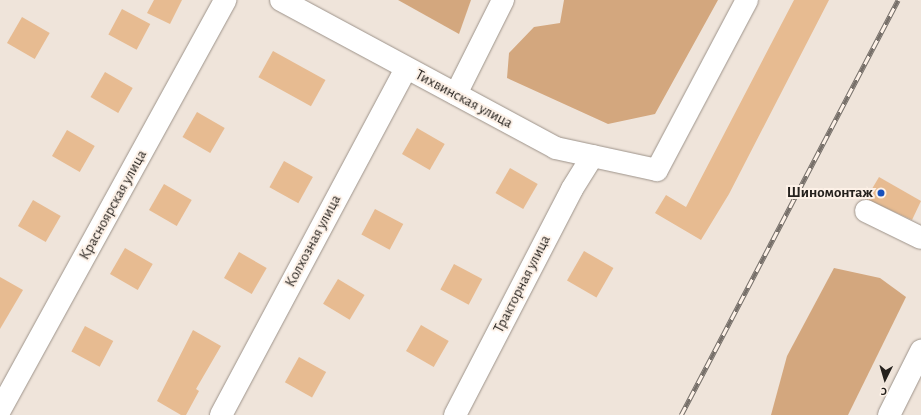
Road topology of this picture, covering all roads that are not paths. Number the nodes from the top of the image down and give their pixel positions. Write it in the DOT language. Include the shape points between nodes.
graph roads {
  1 [pos="225,0"];
  2 [pos="503,0"];
  3 [pos="747,0"];
  4 [pos="291,2"];
  5 [pos="406,68"];
  6 [pos="456,94"];
  7 [pos="593,156"];
  8 [pos="866,211"];
  9 [pos="921,238"];
  10 [pos="921,351"];
  11 [pos="914,384"];
  12 [pos="0,410"];
  13 [pos="221,415"];
  14 [pos="455,415"];
  15 [pos="890,415"];
  1 -- 12 [label="street, Красноярская улица"];
  2 -- 6 [label="street"];
  3 -- 7 [label="street, Тихвинская улица" via="657,170"];
  4 -- 5 [label="street, Тихвинская улица"];
  5 -- 6 [label="street, Тихвинская улица"];
  5 -- 13 [label="street, Колхозная улица"];
  6 -- 7 [label="street, Тихвинская улица" via="556,148"];
  7 -- 14 [label="street, Тракторная улица" via="572,189"];
  8 -- 9 [label="street"];
  10 -- 11 [label="street"];
  11 -- 15 [label="street"];
}
